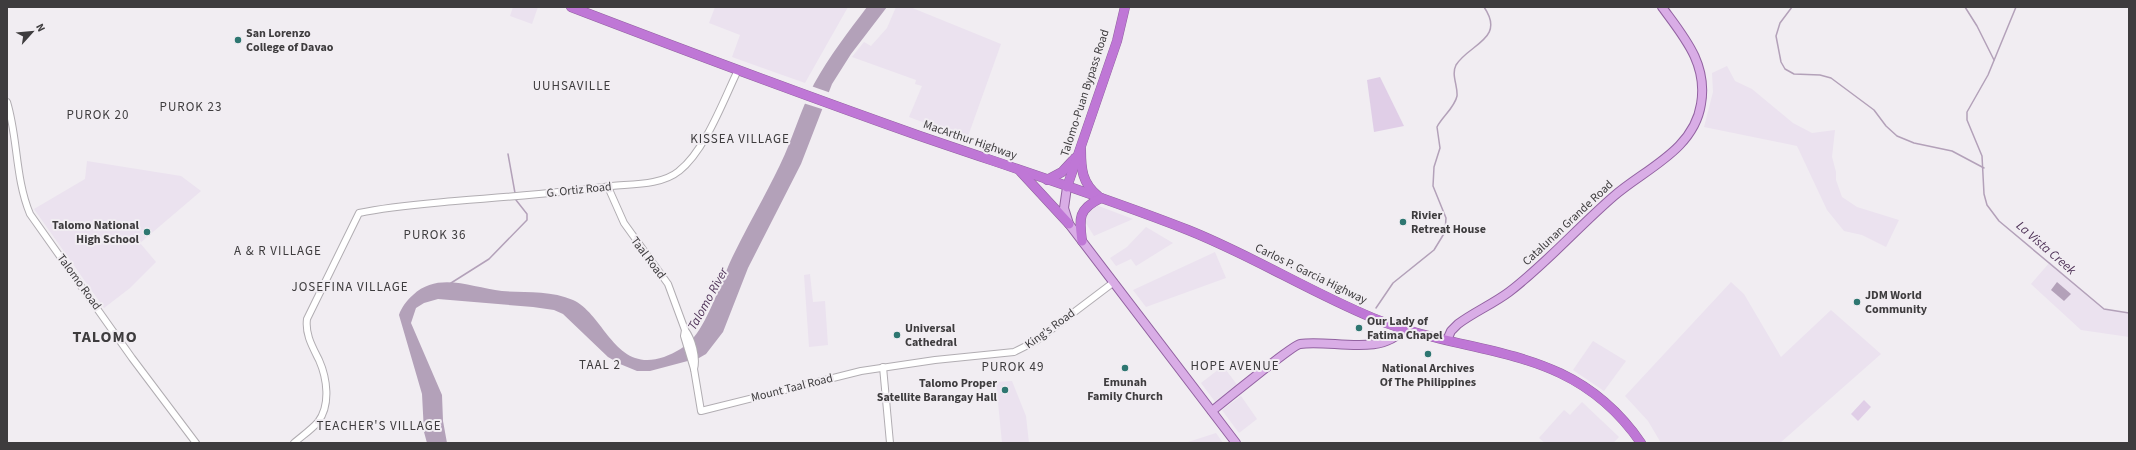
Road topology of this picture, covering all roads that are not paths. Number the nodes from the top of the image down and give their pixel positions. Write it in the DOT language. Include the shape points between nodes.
graph roads {
  1 [pos="571,7"];
  2 [pos="1125,7"];
  3 [pos="1662,7"];
  4 [pos="738,70"];
  5 [pos="7,102"];
  6 [pos="1082,143"];
  7 [pos="1078,154"];
  8 [pos="1017,169"];
  9 [pos="1047,180"];
  10 [pos="1067,186"];
  11 [pos="608,187"];
  12 [pos="1100,198"];
  13 [pos="1070,224"];
  14 [pos="1082,241"];
  15 [pos="1114,282"];
  16 [pos="1403,328"];
  17 [pos="1447,340"];
  18 [pos="883,367"];
  19 [pos="701,411"];
  20 [pos="1212,411"];
  21 [pos="196,443"];
  22 [pos="294,443"];
  23 [pos="890,443"];
  24 [pos="1236,443"];
  25 [pos="1641,443"];
  1 -- 4 [label="highway, MacArthur Highway"];
  2 -- 6 [label="highway, Talomo-Puan Bypass Road" via="1117,41"];
  3 -- 17 [label="main road, Catalunan Grande Road" via="1689,44 1701,70 1701,105 1692,128 1670,154 1612,197 1542,265 1509,293 1458,324"];
  4 -- 8 [label="highway, MacArthur Highway"];
  4 -- 11 [label="street, G. Ortiz Road" via="712,124 689,162 681,170 661,180"];
  5 -- 21 [label="street, Talomo Road" via="14,130 22,191 30,214"];
  6 -- 7 [label="highway, Talomo-Puan Bypass Road"];
  6 -- 12 [label="highway" via="1084,179"];
  7 -- 9 [label="highway" via="1064,170"];
  7 -- 10 [label="highway, Talomo-Puan Bypass Road"];
  8 -- 9 [label="highway, MacArthur Highway"];
  8 -- 13 [label="highway"];
  9 -- 10 [label="highway, MacArthur Highway"];
  10 -- 12 [label="highway, Carlos P. Garcia Highway"];
  10 -- 13 [label="main road" via="1064,208"];
  11 -- 19 [label="street, Taal Road" via="624,223 668,284 686,333"];
  11 -- 22 [label="street, G. Ortiz Road" via="359,212 307,319 307,333 326,378 325,404 317,423"];
  12 -- 14 [label="highway" via="1088,205 1082,214"];
  12 -- 16 [label="highway, Carlos P. Garcia Highway" via="1202,235 1359,312"];
  13 -- 14 [label="main road"];
  14 -- 15 [label="main road"];
  15 -- 18 [label="street, King's Road" via="1036,341 1019,350 1008,354"];
  15 -- 20 [label="main road"];
  16 -- 17 [label="highway, Carlos P. Garcia Highway"];
  16 -- 20 [label="main road" via="1392,339 1376,343 1299,344"];
  17 -- 25 [label="highway, Carlos P. Garcia Highway" via="1525,359 1564,374 1604,401"];
  18 -- 19 [label="street, Mount Taal Road"];
  18 -- 23 [label="street"];
  20 -- 24 [label="main road"];
}
